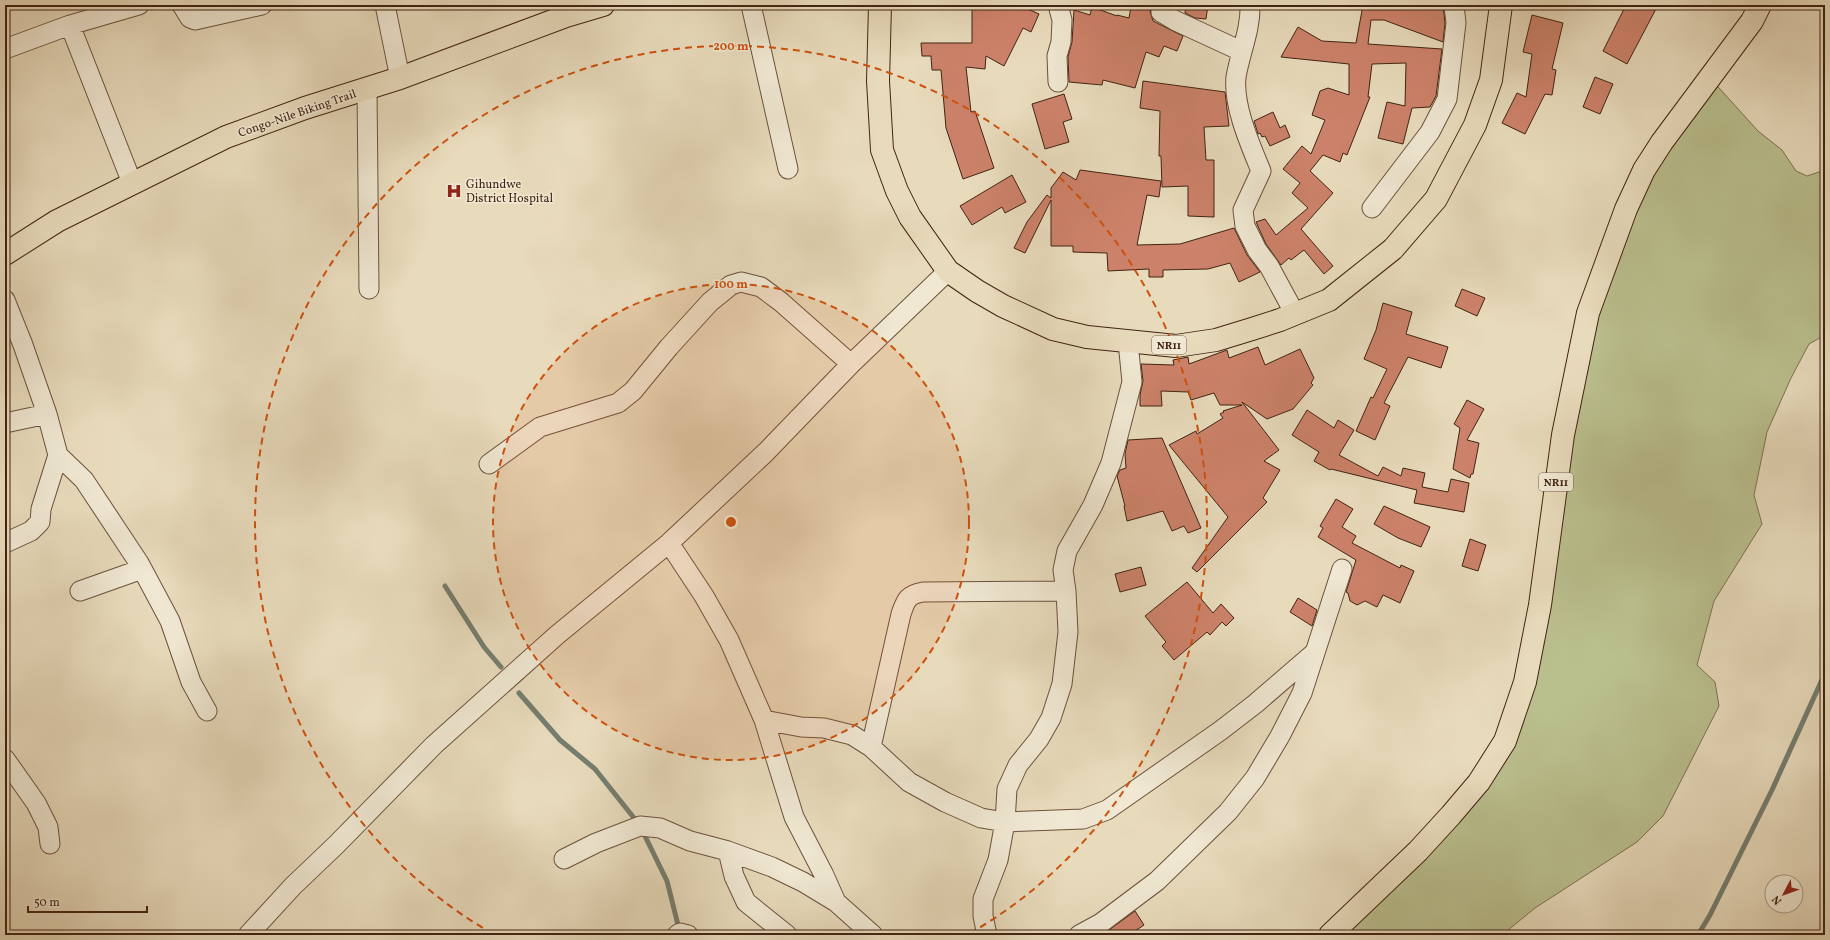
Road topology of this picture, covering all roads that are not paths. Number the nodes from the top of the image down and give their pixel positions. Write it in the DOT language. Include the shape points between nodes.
graph roads {
  1 [pos="139,5"];
  2 [pos="182,5"];
  3 [pos="262,5"];
  4 [pos="385,5"];
  5 [pos="603,5"];
  6 [pos="752,5"];
  7 [pos="880,5"];
  8 [pos="1058,5"];
  9 [pos="1162,5"];
  10 [pos="1250,5"];
  11 [pos="1454,5"];
  12 [pos="1501,5"];
  13 [pos="1760,5"];
  14 [pos="70,25"];
  15 [pos="5,49"];
  16 [pos="1241,51"];
  17 [pos="400,78"];
  18 [pos="1058,82"];
  19 [pos="367,89"];
  20 [pos="788,169"];
  21 [pos="132,183"];
  22 [pos="1372,208"];
  23 [pos="5,254"];
  24 [pos="948,271"];
  25 [pos="369,289"];
  26 [pos="5,300"];
  27 [pos="1295,314"];
  28 [pos="1128,342"];
  29 [pos="851,364"];
  30 [pos="47,414"];
  31 [pos="5,423"];
  32 [pos="58,455"];
  33 [pos="489,464"];
  34 [pos="5,543"];
  35 [pos="669,543"];
  36 [pos="142,569"];
  37 [pos="1342,569"];
  38 [pos="80,591"];
  39 [pos="1066,591"];
  40 [pos="1313,654"];
  41 [pos="207,710"];
  42 [pos="764,720"];
  43 [pos="871,748"];
  44 [pos="5,759"];
  45 [pos="1005,822"];
  46 [pos="50,844"];
  47 [pos="728,851"];
  48 [pos="564,859"];
  49 [pos="836,902"];
  50 [pos="248,935"];
  51 [pos="677,935"];
  52 [pos="688,935"];
  53 [pos="787,935"];
  54 [pos="873,935"];
  55 [pos="988,935"];
  56 [pos="1079,935"];
  57 [pos="1330,935"];
  1 -- 14 [label="street"];
  2 -- 3 [label="street" via="190,18 195,20"];
  4 -- 17 [label="street"];
  5 -- 17 [label="main road, Congo-Nile Biking Trail" via="566,16"];
  6 -- 20 [label="street"];
  7 -- 24 [label="main road, NR11" via="878,74 882,150 896,191 910,217"];
  8 -- 18 [label="street" via="1062,20 1061,42 1057,56"];
  9 -- 16 [label="street" via="1161,12 1176,21"];
  10 -- 16 [label="street" via="1250,18"];
  11 -- 22 [label="street" via="1456,24 1447,100 1430,132"];
  12 -- 27 [label="main road, NR11" via="1486,95 1475,125 1436,199 1393,249 1329,300"];
  13 -- 57 [label="main road, NR11" via="1752,21 1644,170 1626,209 1588,313 1563,435 1540,605 1525,682 1505,741 1479,782 1451,815 1418,851"];
  14 -- 15 [label="street"];
  14 -- 21 [label="street"];
  16 -- 27 [label="street" via="1236,78 1238,100 1243,122 1261,171 1243,210 1245,226"];
  17 -- 19 [label="main road, Congo-Nile Biking Trail"];
  19 -- 21 [label="main road, Congo-Nile Biking Trail" via="226,137"];
  19 -- 25 [label="street"];
  21 -- 23 [label="main road, Congo-Nile Biking Trail" via="57,221"];
  24 -- 28 [label="main road, NR11" via="1002,306 1053,329 1087,337"];
  24 -- 29 [label="street"];
  26 -- 30 [label="street"];
  27 -- 28 [label="main road, NR11" via="1216,340 1176,346"];
  28 -- 39 [label="street" via="1132,382 1112,463 1093,505 1067,551 1063,570"];
  29 -- 33 [label="street" via="776,298 760,287 741,282 731,285 710,302 633,391 618,403 540,426"];
  29 -- 35 [label="street" via="766,452"];
  30 -- 31 [label="street"];
  30 -- 32 [label="street"];
  32 -- 34 [label="street" via="41,509 40,522 31,531"];
  32 -- 36 [label="street" via="84,480"];
  35 -- 42 [label="street" via="729,640"];
  35 -- 50 [label="street" via="557,635 434,745 336,846 293,886"];
  36 -- 38 [label="street"];
  36 -- 41 [label="street" via="170,621 191,682"];
  37 -- 40 [label="street"];
  39 -- 43 [label="street" via="923,592 914,594 906,600"];
  39 -- 45 [label="street" via="1068,632 1062,684 1051,718 1039,739 1018,766 1007,789"];
  40 -- 45 [label="street" via="1220,731 1107,810 1083,819"];
  40 -- 56 [label="street" via="1302,693 1280,736 1255,778 1228,812 1157,881 1101,923"];
  42 -- 43 [label="street" via="801,727 824,728 852,735"];
  42 -- 49 [label="street" via="794,817"];
  43 -- 45 [label="street" via="908,782 981,818"];
  44 -- 46 [label="street" via="36,803 48,827"];
  45 -- 55 [label="street" via="998,860 983,899 983,916"];
  47 -- 48 [label="street" via="690,841 660,828 640,826"];
  47 -- 49 [label="street" via="772,867"];
  47 -- 53 [label="street" via="734,876 746,902"];
  49 -- 54 [label="street"];
  51 -- 52 [label="street"];
}
